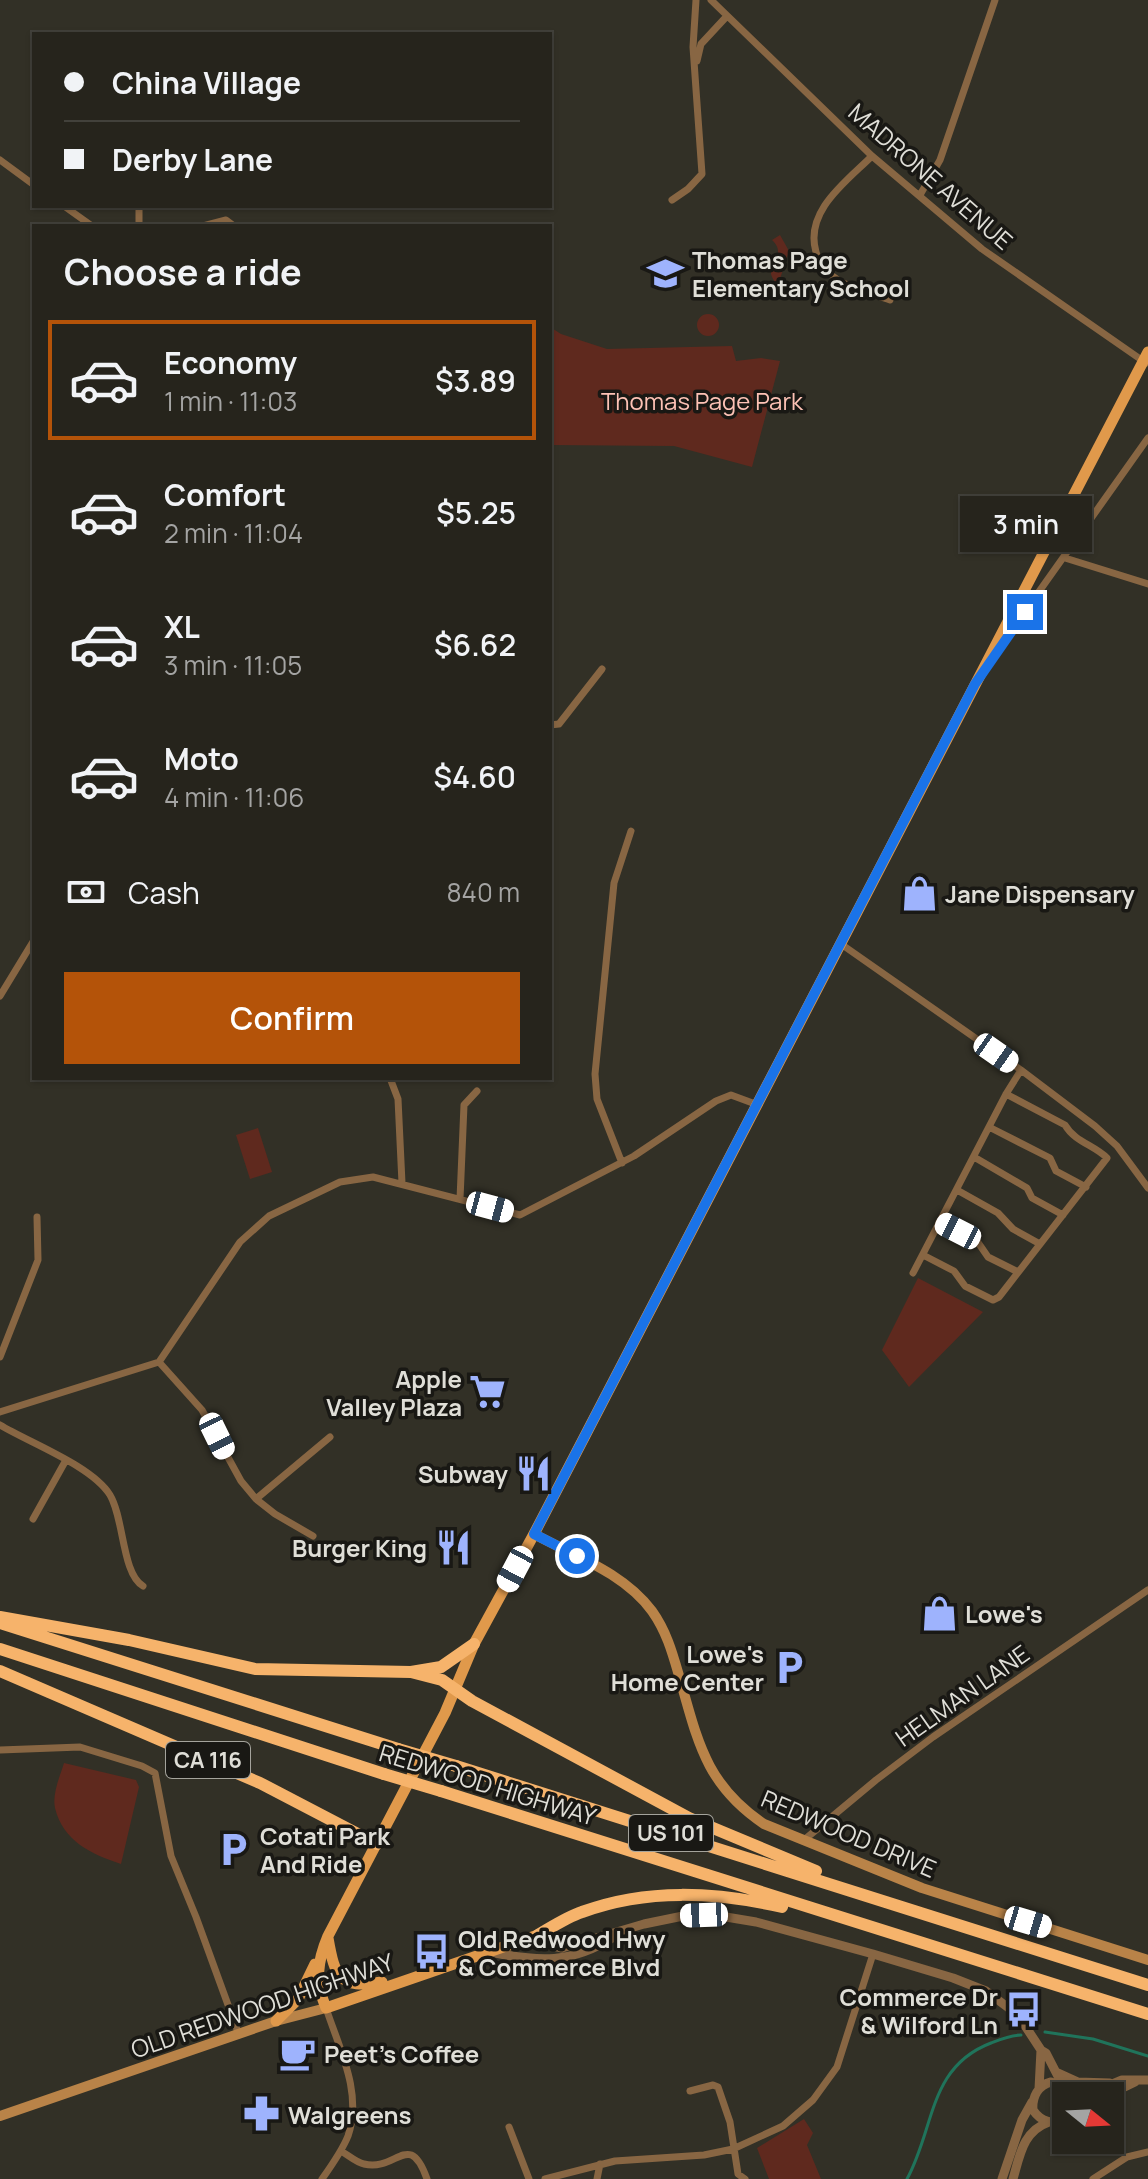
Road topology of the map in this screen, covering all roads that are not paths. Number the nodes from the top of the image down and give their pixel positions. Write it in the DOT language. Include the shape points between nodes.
graph roads {
  1 [pos="696,0"];
  2 [pos="711,0"];
  3 [pos="995,0"];
  4 [pos="727,16"];
  5 [pos="695,75"];
  6 [pos="872,156"];
  7 [pos="0,160"];
  8 [pos="32,184"];
  9 [pos="920,195"];
  10 [pos="672,200"];
  11 [pos="67,208"];
  12 [pos="89,224"];
  13 [pos="211,224"];
  14 [pos="231,224"];
  15 [pos="890,300"];
  16 [pos="1147,359"];
  17 [pos="1148,438"];
  18 [pos="1065,558"];
  19 [pos="1148,584"];
  20 [pos="602,669"];
  21 [pos="975,684"];
  22 [pos="552,725"];
  23 [pos="631,831"];
  24 [pos="32,943"];
  25 [pos="841,944"];
  26 [pos="0,996"];
  27 [pos="1021,1070"];
  28 [pos="391,1080"];
  29 [pos="477,1091"];
  30 [pos="1006,1094"];
  31 [pos="758,1105"];
  32 [pos="989,1127"];
  33 [pos="974,1157"];
  34 [pos="622,1163"];
  35 [pos="402,1183"];
  36 [pos="1086,1187"];
  37 [pos="1148,1188"];
  38 [pos="957,1190"];
  39 [pos="460,1199"];
  40 [pos="1063,1215"];
  41 [pos="37,1217"];
  42 [pos="939,1222"];
  43 [pos="1040,1244"];
  44 [pos="923,1255"];
  45 [pos="1018,1272"];
  46 [pos="913,1273"];
  47 [pos="0,1357"];
  48 [pos="159,1362"];
  49 [pos="0,1412"];
  50 [pos="0,1425"];
  51 [pos="330,1437"];
  52 [pos="66,1460"];
  53 [pos="256,1499"];
  54 [pos="33,1519"];
  55 [pos="534,1534"];
  56 [pos="313,1536"];
  57 [pos="143,1586"];
  58 [pos="1148,1590"];
  59 [pos="0,1617"];
  60 [pos="0,1623"];
  61 [pos="474,1644"];
  62 [pos="0,1649"];
  63 [pos="0,1671"];
  64 [pos="411,1672"];
  65 [pos="455,1690"];
  66 [pos="0,1750"];
  67 [pos="804,1840"];
  68 [pos="377,1844"];
  69 [pos="885,1900"];
  70 [pos="868,1927"];
  71 [pos="624,1931"];
  72 [pos="538,1935"];
  73 [pos="328,1936"];
  74 [pos="322,1949"];
  75 [pos="487,1952"];
  76 [pos="873,1954"];
  77 [pos="1148,1960"];
  78 [pos="411,1978"];
  79 [pos="1148,1985"];
  80 [pos="326,2008"];
  81 [pos="1148,2014"];
  82 [pos="276,2021"];
  83 [pos="239,2035"];
  84 [pos="1041,2050"];
  85 [pos="1056,2072"];
  86 [pos="1143,2080"];
  87 [pos="1062,2082"];
  88 [pos="1078,2082"];
  89 [pos="1116,2082"];
  90 [pos="1052,2083"];
  91 [pos="1124,2088"];
  92 [pos="1039,2089"];
  93 [pos="690,2091"];
  94 [pos="1034,2099"];
  95 [pos="0,2116"];
  96 [pos="1049,2122"];
  97 [pos="509,2127"];
  98 [pos="733,2149"];
  99 [pos="341,2151"];
  100 [pos="1148,2152"];
  101 [pos="600,2164"];
  102 [pos="322,2179"];
  103 [pos="427,2179"];
  104 [pos="529,2179"];
  105 [pos="545,2179"];
  106 [pos="597,2179"];
  107 [pos="745,2179"];
  108 [pos="1002,2179"];
  109 [pos="1013,2179"];
  110 [pos="1093,2179"];
  1 -- 5 [label="street"];
  2 -- 4 [label="street, MADRONE AVENUE"];
  3 -- 9 [label="street" via="940,160"];
  4 -- 5 [label="street" via="701,44"];
  4 -- 6 [label="street, MADRONE AVENUE"];
  5 -- 10 [label="street" via="702,174"];
  6 -- 9 [label="street, MADRONE AVENUE"];
  6 -- 15 [label="street" via="823,208 813,240 826,271"];
  7 -- 8 [label="street"];
  9 -- 16 [label="street, MADRONE AVENUE" via="982,249"];
  11 -- 12 [label="street"];
  13 -- 14 [label="street"];
  16 -- 21 [label="main road"];
  17 -- 18 [label="street"];
  18 -- 19 [label="street"];
  18 -- 21 [label="street"];
  20 -- 22 [label="street" via="559,724"];
  21 -- 25 [label="main road"];
  23 -- 34 [label="street" via="614,883 595,1074 597,1099"];
  24 -- 26 [label="street"];
  25 -- 27 [label="street"];
  25 -- 31 [label="main road"];
  27 -- 30 [label="street"];
  27 -- 37 [label="street" via="1117,1146"];
  28 -- 35 [label="street" via="398,1099"];
  29 -- 39 [label="street" via="464,1105"];
  30 -- 32 [label="street"];
  30 -- 36 [label="street" via="1065,1125 1069,1134 1107,1158"];
  31 -- 34 [label="street" via="731,1095 716,1101"];
  31 -- 55 [label="main road"];
  32 -- 33 [label="street"];
  32 -- 36 [label="street" via="1050,1158 1056,1171"];
  33 -- 38 [label="street"];
  33 -- 40 [label="street"];
  34 -- 39 [label="street" via="520,1215"];
  35 -- 39 [label="street"];
  35 -- 48 [label="street" via="373,1177 340,1182 269,1216 240,1242"];
  36 -- 40 [label="street"];
  38 -- 42 [label="street"];
  38 -- 43 [label="street"];
  40 -- 43 [label="street"];
  41 -- 47 [label="street" via="38,1260"];
  42 -- 44 [label="street"];
  42 -- 45 [label="street" via="977,1241 988,1257"];
  43 -- 45 [label="street"];
  44 -- 45 [label="street" via="993,1300"];
  44 -- 46 [label="street"];
  48 -- 49 [label="street"];
  48 -- 53 [label="street" via="202,1410"];
  50 -- 52 [label="street"];
  51 -- 53 [label="street"];
  52 -- 54 [label="street"];
  52 -- 57 [label="street" via="110,1495 131,1575"];
  53 -- 56 [label="street"];
  55 -- 61 [label="main road"];
  55 -- 67 [label="main road, REDWOOD DRIVE" via="608,1573 651,1610 668,1639 696,1737 721,1787 764,1824"];
  58 -- 67 [label="street, HELMAN LANE" via="933,1737"];
  59 -- 64 [label="highway" via="255,1669"];
  60 -- 69 [label="highway, REDWOOD HIGHWAY / US 101, bridge"];
  61 -- 64 [label="highway" via="441,1667"];
  61 -- 65 [label="main road"];
  62 -- 70 [label="highway, REDWOOD HIGHWAY / US 101, bridge"];
  63 -- 68 [label="highway, CA 116" via="260,1783"];
  64 -- 65 [label="highway" via="442,1680"];
  65 -- 68 [label="main road"];
  65 -- 69 [label="highway" via="689,1818"];
  66 -- 83 [label="street" via="80,1747 155,1773 171,1856"];
  67 -- 77 [label="main road, REDWOOD DRIVE" via="922,1888"];
  68 -- 73 [label="main road"];
  69 -- 79 [label="highway, REDWOOD HIGHWAY / US 101"];
  70 -- 72 [label="highway" via="744,1898 678,1894 579,1912"];
  70 -- 81 [label="highway, REDWOOD HIGHWAY / US 101"];
  71 -- 72 [label="street" via="562,1948"];
  71 -- 75 [label="street" via="591,1952 552,1960"];
  71 -- 76 [label="street" via="683,1916 726,1917"];
  72 -- 75 [label="main road, OLD REDWOOD HIGHWAY"];
  73 -- 74 [label="main road"];
  73 -- 78 [label="main road" via="333,1964 345,1982 362,1985"];
  74 -- 80 [label="main road" via="317,1978"];
  74 -- 82 [label="main road" via="298,1999"];
  75 -- 78 [label="main road, OLD REDWOOD HIGHWAY"];
  76 -- 84 [label="street" via="986,1991 1007,2004"];
  76 -- 98 [label="street" via="843,2055 824,2087 783,2126"];
  78 -- 80 [label="main road, OLD REDWOOD HIGHWAY"];
  80 -- 82 [label="main road, OLD REDWOOD HIGHWAY"];
  80 -- 99 [label="street" via="353,2100"];
  82 -- 83 [label="main road, OLD REDWOOD HIGHWAY"];
  83 -- 95 [label="main road, OLD REDWOOD HIGHWAY"];
  84 -- 85 [label="street"];
  84 -- 92 [label="street"];
  85 -- 87 [label="street"];
  85 -- 88 [label="street"];
  86 -- 89 [label="street"];
  86 -- 91 [label="street"];
  90 -- 92 [label="street"];
  92 -- 94 [label="street"];
  93 -- 98 [label="street" via="718,2087"];
  94 -- 96 [label="street" via="1035,2113"];
  94 -- 108 [label="street"];
  96 -- 109 [label="street" via="1025,2141"];
  97 -- 104 [label="street"];
  98 -- 101 [label="street"];
  98 -- 107 [label="street" via="738,2174"];
  99 -- 102 [label="street"];
  99 -- 103 [label="street" via="364,2164 416,2155"];
  100 -- 110 [label="street" via="1127,2157"];
  101 -- 105 [label="street"];
  101 -- 106 [label="street"];
}
